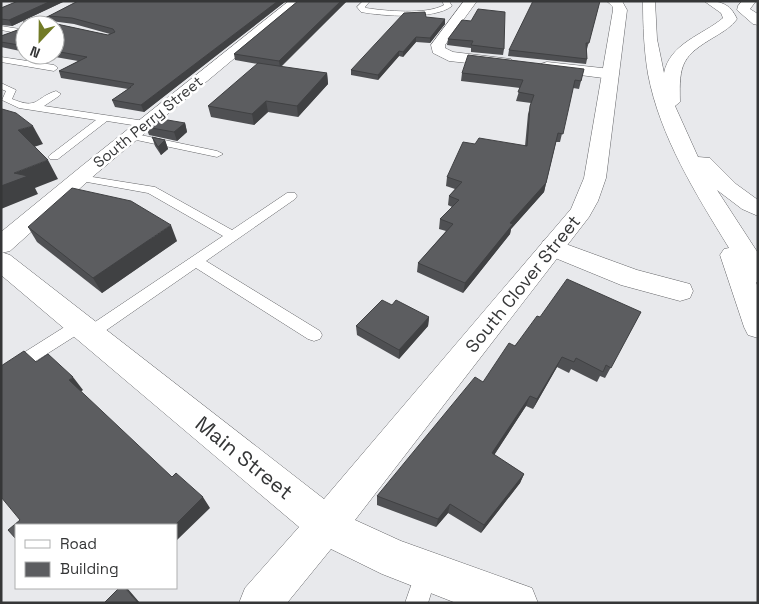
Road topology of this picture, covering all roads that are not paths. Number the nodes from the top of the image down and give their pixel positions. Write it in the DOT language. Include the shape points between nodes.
graph roads {
  1 [pos="297,1"];
  2 [pos="369,1"];
  3 [pos="445,1"];
  4 [pos="471,1"];
  5 [pos="614,1"];
  6 [pos="649,1"];
  7 [pos="710,1"];
  8 [pos="750,1"];
  9 [pos="375,2"];
  10 [pos="758,21"];
  11 [pos="1,29"];
  12 [pos="15,29"];
  13 [pos="15,32"];
  14 [pos="1,38"];
  15 [pos="1,59"];
  16 [pos="54,68"];
  17 [pos="611,74"];
  18 [pos="1,86"];
  19 [pos="56,94"];
  20 [pos="34,108"];
  21 [pos="105,118"];
  22 [pos="673,124"];
  23 [pos="138,130"];
  24 [pos="218,154"];
  25 [pos="54,157"];
  26 [pos="80,178"];
  27 [pos="710,195"];
  28 [pos="292,196"];
  29 [pos="758,210"];
  30 [pos="232,236"];
  31 [pos="1,245"];
  32 [pos="552,247"];
  33 [pos="1,261"];
  34 [pos="196,261"];
  35 [pos="758,274"];
  36 [pos="680,291"];
  37 [pos="758,327"];
  38 [pos="85,329"];
  39 [pos="314,335"];
  40 [pos="1,376"];
  41 [pos="327,525"];
  42 [pos="421,587"];
  43 [pos="260,603"];
  44 [pos="517,603"];
  1 -- 23 [label="main road, South Perry Street"];
  2 -- 3 [label="lane" via="361,7 364,10 432,12 445,9 448,6"];
  2 -- 9 [label="lane"];
  4 -- 17 [label="main road" via="438,45 438,50 444,54"];
  5 -- 17 [label="main road, South Clover Street" via="620,8"];
  6 -- 22 [label="main road" via="651,56 659,91"];
  7 -- 22 [label="main road" via="727,11 730,19 688,47 675,61 671,73"];
  8 -- 10 [label="main road" via="744,10"];
  11 -- 12 [label="lane"];
  13 -- 14 [label="main road"];
  15 -- 16 [label="lane"];
  17 -- 32 [label="main road, South Clover Street" via="592,189 581,212"];
  18 -- 20 [label="lane" via="11,90 9,102"];
  19 -- 20 [label="lane"];
  20 -- 21 [label="lane"];
  21 -- 23 [label="lane"];
  21 -- 25 [label="lane"];
  22 -- 27 [label="main road"];
  22 -- 29 [label="main road" via="724,185"];
  23 -- 24 [label="lane"];
  23 -- 26 [label="main road, South Perry Street"];
  26 -- 30 [label="lane" via="151,190"];
  26 -- 31 [label="main road, South Perry Street"];
  27 -- 35 [label="main road"];
  27 -- 37 [label="main road"];
  28 -- 30 [label="lane"];
  30 -- 34 [label="lane"];
  32 -- 36 [label="main road" via="630,278"];
  32 -- 41 [label="main road, South Clover Street"];
  33 -- 38 [label="main road, Main Street"];
  34 -- 38 [label="lane"];
  34 -- 39 [label="lane"];
  38 -- 40 [label="lane"];
  38 -- 41 [label="main road, Main Street"];
  41 -- 42 [label="main road, Main Street" via="367,548"];
  41 -- 43 [label="main road, South Clover Street"];
  42 -- 44 [label="main road, Main Street"];
}
